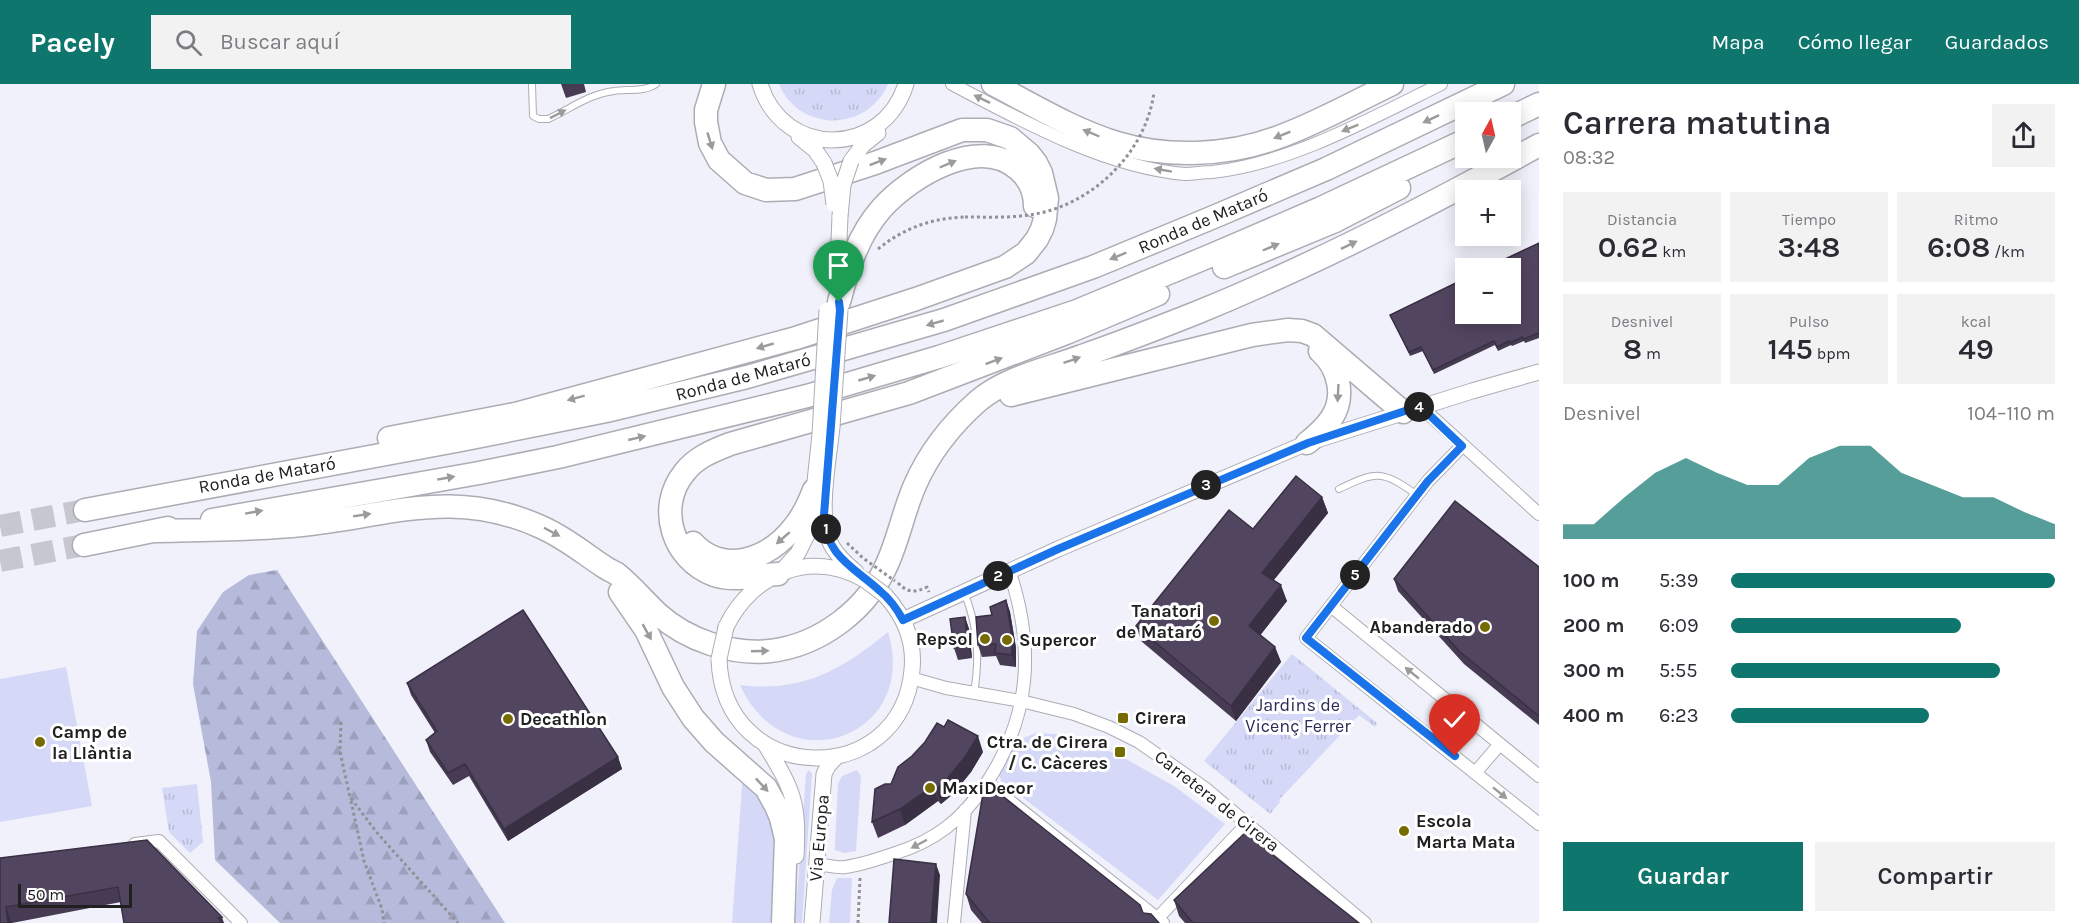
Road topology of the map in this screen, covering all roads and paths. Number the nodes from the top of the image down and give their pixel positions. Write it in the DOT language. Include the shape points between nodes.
graph roads {
  1 [pos="532,84"];
  2 [pos="656,84"];
  3 [pos="714,84"];
  4 [pos="760,84"];
  5 [pos="952,84"];
  6 [pos="993,84"];
  7 [pos="1392,84"];
  8 [pos="1441,84"];
  9 [pos="1503,84"];
  10 [pos="904,91"];
  11 [pos="1154,92"];
  12 [pos="1539,104"];
  13 [pos="770,106"];
  14 [pos="1521,113"];
  15 [pos="1455,145"];
  16 [pos="1539,145"];
  17 [pos="1455,156"];
  18 [pos="837,217"];
  19 [pos="874,252"];
  20 [pos="836,307"];
  21 [pos="796,338"];
  22 [pos="1210,345"];
  23 [pos="1539,372"];
  24 [pos="1412,409"];
  25 [pos="965,414"];
  26 [pos="826,431"];
  27 [pos="768,434"];
  28 [pos="1308,443"];
  29 [pos="1462,446"];
  30 [pos="210,485"];
  31 [pos="1339,489"];
  32 [pos="814,490"];
  33 [pos="1417,495"];
  34 [pos="85,510"];
  35 [pos="1539,514"];
  36 [pos="156,531"];
  37 [pos="84,545"];
  38 [pos="840,547"];
  39 [pos="603,566"];
  40 [pos="1009,570"];
  41 [pos="779,574"];
  42 [pos="864,579"];
  43 [pos="963,591"];
  44 [pos="935,605"];
  45 [pos="1331,606"];
  46 [pos="903,620"];
  47 [pos="911,678"];
  48 [pos="974,693"];
  49 [pos="1021,701"];
  50 [pos="341,722"];
  51 [pos="765,744"];
  52 [pos="1500,744"];
  53 [pos="837,756"];
  54 [pos="1475,773"];
  55 [pos="1539,776"];
  56 [pos="987,783"];
  57 [pos="350,797"];
  58 [pos="965,810"];
  59 [pos="1248,823"];
  60 [pos="1539,824"];
  61 [pos="125,845"];
  62 [pos="818,864"];
  63 [pos="860,876"];
  64 [pos="1158,921"];
  65 [pos="241,923"];
  66 [pos="384,923"];
  67 [pos="458,923"];
  68 [pos="783,923"];
  69 [pos="790,923"];
  70 [pos="812,923"];
  71 [pos="858,923"];
  72 [pos="954,923"];
  73 [pos="1365,923"];
  1 -- 2 [label="lane, one-way" via="533,116 539,119 560,114 595,95"];
  3 -- 21 [label="highway, one-way" via="706,110 710,143 726,168 756,187 778,191 808,186 974,129 1010,138 1029,154 1041,173 1047,198 1045,219 1037,239 1014,262 956,286"];
  4 -- 13 [label="street"];
  8 -- 5 [label="street, one-way" via="1363,122 1269,160 1186,174 1114,160"];
  7 -- 6 [label="highway, one-way" via="1274,139 1192,153 1154,151 1118,143"];
  9 -- 30 [label="highway, Ronda de Mataró, one-way" via="1326,169 1216,216 1093,267 944,320 747,377 616,409"];
  10 -- 13 [label="street" via="889,116 850,139 805,135 785,123"];
  10 -- 18 [label="street, bridge" via="899,114 851,160"];
  11 -- 19 [label="path, bridge" via="1145,125 1134,146 1118,167 1087,193 1061,207 1028,215 936,219 915,226"];
  12 -- 14 [label="highway"];
  13 -- 18 [label="street, bridge" via="777,123 814,150 824,163"];
  36 -- 15 [label="highway, Ronda de Mataró, one-way" via="558,457 807,396 928,361 1077,311 1321,208"];
  25 -- 16 [label="highway, one-way" via="981,399 1014,380 1158,328 1317,260"];
  27 -- 17 [label="highway, one-way" via="909,393 1066,333 1335,221"];
  18 -- 20 [label="street"];
  20 -- 21 [label="highway, one-way" via="865,231 884,207 910,185 945,165 971,156 1000,159 1025,176 1034,193 1034,215 1025,239 1012,252 971,272 816,325"];
  20 -- 26 [label="street, bridge"];
  21 -- 30 [label="highway, one-way" via="515,414 283,461"];
  22 -- 24 [label="highway" via="1252,335 1302,331 1321,340"];
  22 -- 25 [label="highway" via="1023,392"];
  22 -- 28 [label="highway, one-way" via="1226,349 1293,336 1326,356 1335,373 1339,396 1332,418"];
  23 -- 24 [label="street"];
  24 -- 28 [label="street"];
  24 -- 29 [label="street"];
  39 -- 25 [label="highway, one-way" via="666,621 705,641 731,649 766,651 814,639 845,619 867,597 886,566 923,469"];
  26 -- 32 [label="street"];
  26 -- 38 [label="street" via="824,515 829,539"];
  32 -- 27 [label="highway, one-way" via="793,530 756,556 740,561 717,559 694,544 682,516 688,487 706,467 747,449"];
  27 -- 41 [label="highway" via="712,450 692,464 674,491 671,525 678,547 703,570 727,578"];
  28 -- 40 [label="street"];
  29 -- 33 [label="street"];
  29 -- 35 [label="street"];
  30 -- 34 [label="highway, Ronda de Mataró"];
  31 -- 33 [label="lane" via="1368,476 1384,476"];
  32 -- 41 [label="street" via="807,536"];
  33 -- 45 [label="street"];
  36 -- 37 [label="highway"];
  36 -- 39 [label="highway, one-way" via="304,525 403,508 451,505 498,512 535,524"];
  38 -- 42 [label="street"];
  38 -- 44 [label="path, bridge" via="863,558 908,591 927,587"];
  39 -- 68 [label="highway, one-way" via="646,630 693,718 771,796 786,839"];
  40 -- 43 [label="street"];
  40 -- 49 [label="street" via="1025,641"];
  41 -- 42 [label="street" via="822,566"];
  41 -- 51 [label="street, bridge" via="744,598 731,617 719,659 728,703 740,722"];
  42 -- 46 [label="street, bridge" via="885,595"];
  43 -- 44 [label="street"];
  43 -- 48 [label="lane" via="974,615 978,651"];
  44 -- 46 [label="street"];
  52 -- 45 [label="street, one-way"];
  45 -- 54 [label="street" via="1306,638"];
  46 -- 47 [label="street" via="912,655"];
  47 -- 48 [label="street, Carretera de Cirera"];
  47 -- 53 [label="street" via="901,708 882,733 861,748"];
  48 -- 49 [label="street, Carretera de Cirera"];
  49 -- 56 [label="street" via="1014,731"];
  49 -- 59 [label="street, Carretera de Cirera" via="1074,714 1139,742"];
  50 -- 57 [label="path" via="340,752"];
  51 -- 53 [label="street" via="800,757"];
  51 -- 69 [label="street, Via Europa" via="787,779 797,812"];
  52 -- 54 [label="street"];
  52 -- 55 [label="street"];
  53 -- 62 [label="street, Via Europa" via="824,774"];
  54 -- 60 [label="street, one-way"];
  56 -- 58 [label="street"];
  56 -- 64 [label="street"];
  57 -- 66 [label="path" via="364,861"];
  57 -- 67 [label="path"];
  58 -- 62 [label="street, one-way" via="949,828 910,849 843,867"];
  58 -- 72 [label="street"];
  59 -- 64 [label="street"];
  59 -- 73 [label="street, Carretera de Cirera"];
  61 -- 65 [label="street" via="159,840"];
  62 -- 70 [label="street, Via Europa"];
  63 -- 71 [label="path"];
}
